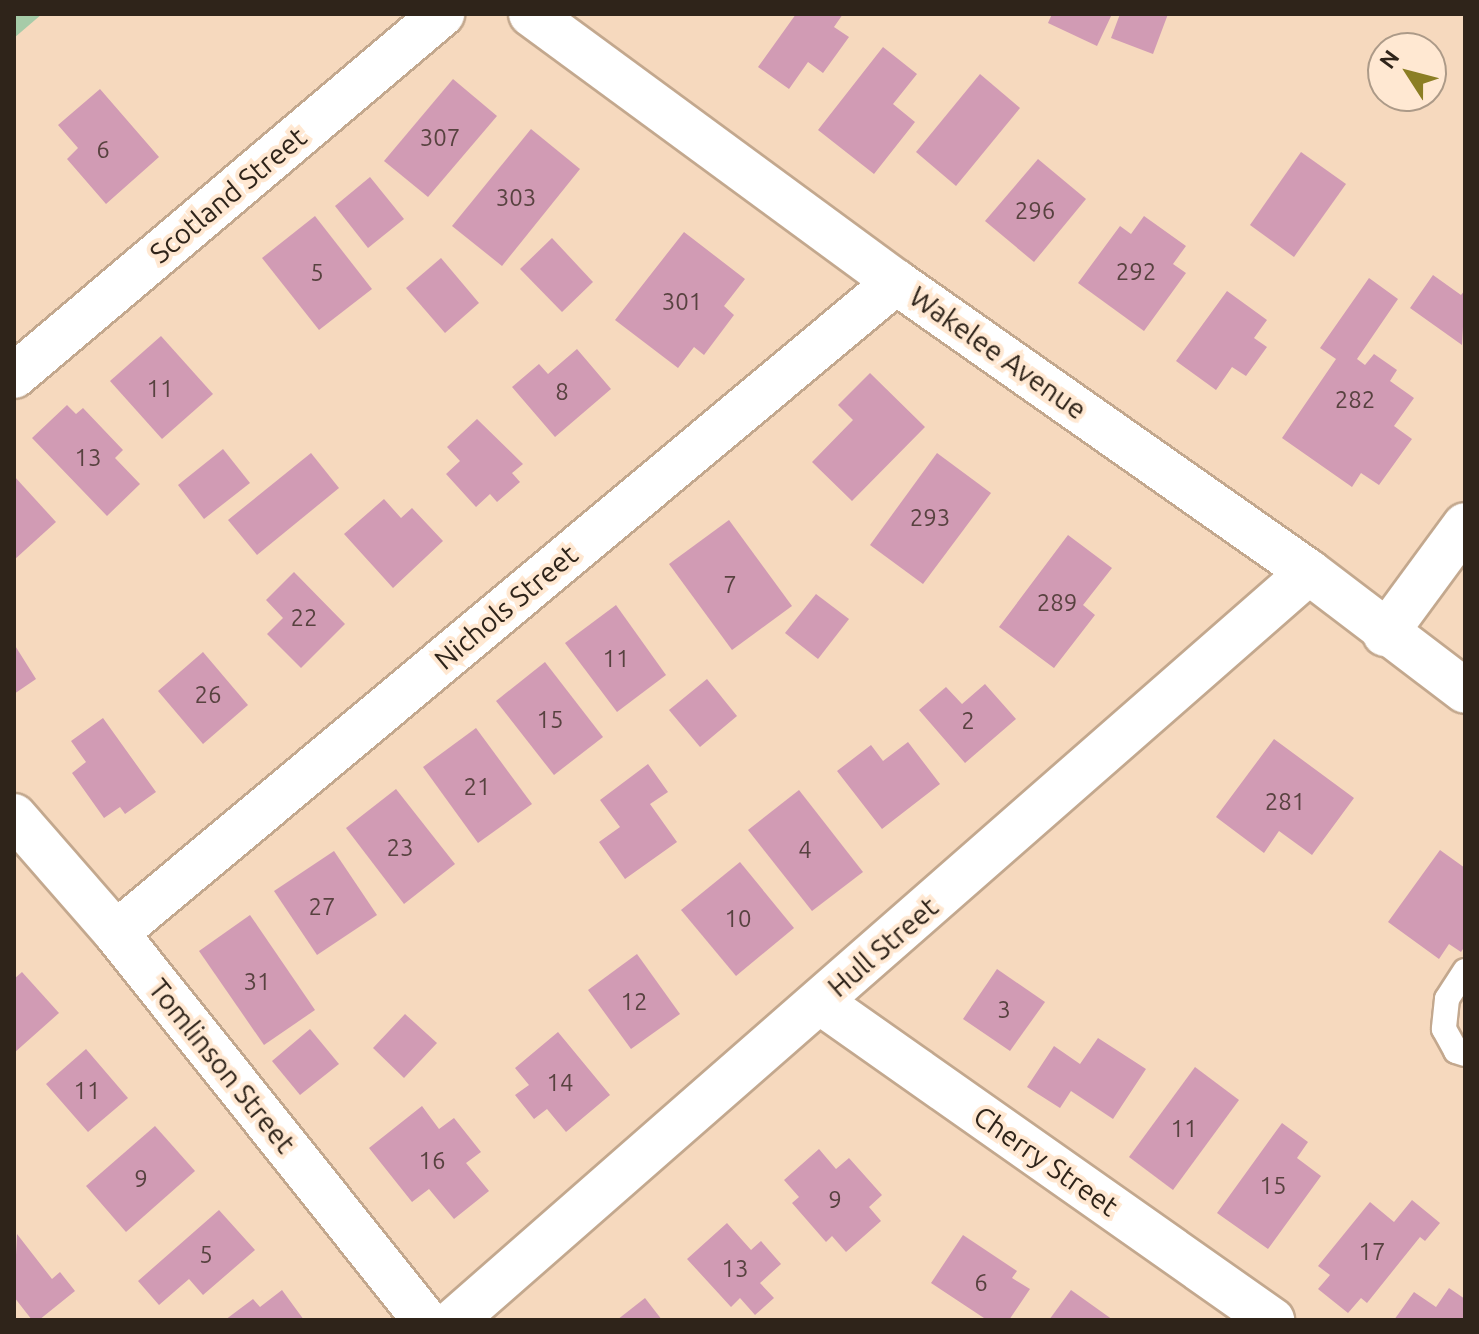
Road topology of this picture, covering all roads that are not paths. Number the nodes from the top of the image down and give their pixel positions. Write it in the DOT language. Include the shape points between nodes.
graph roads {
  1 [pos="442,14"];
  2 [pos="531,14"];
  3 [pos="896,282"];
  4 [pos="14,376"];
  5 [pos="1465,525"];
  6 [pos="1309,572"];
  7 [pos="1385,634"];
  8 [pos="1465,691"];
  9 [pos="14,816"];
  10 [pos="116,933"];
  11 [pos="1465,971"];
  12 [pos="820,1002"];
  13 [pos="1465,1054"];
  14 [pos="425,1320"];
  15 [pos="455,1320"];
  16 [pos="1272,1320"];
  1 -- 4 [label="street, Scotland Street"];
  2 -- 3 [label="street, Wakelee Avenue"];
  3 -- 6 [label="street, Wakelee Avenue"];
  3 -- 10 [label="street, Nichols Street"];
  5 -- 7 [label="street"];
  6 -- 7 [label="street, Wakelee Avenue"];
  6 -- 12 [label="street, Hull Street"];
  7 -- 8 [label="street, Wakelee Avenue"];
  9 -- 10 [label="street, Tomlinson Street"];
  10 -- 14 [label="street, Tomlinson Street"];
  11 -- 13 [label="lane" via="1447,999 1444,1029 1456,1051"];
  12 -- 15 [label="street, Hull Street"];
  12 -- 16 [label="street, Cherry Street"];
}
